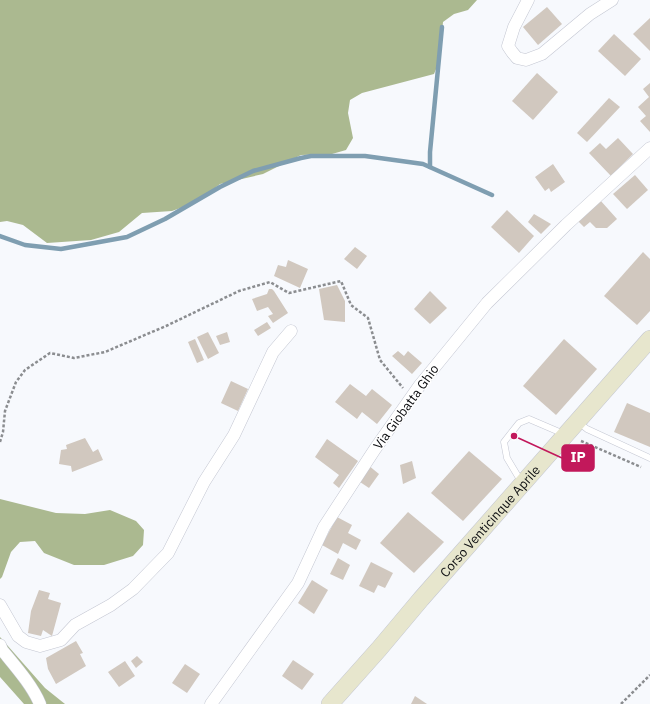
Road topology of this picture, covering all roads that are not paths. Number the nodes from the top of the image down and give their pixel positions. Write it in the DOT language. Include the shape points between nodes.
graph roads {
  1 [pos="528,0"];
  2 [pos="612,0"];
  3 [pos="650,148"];
  4 [pos="291,331"];
  5 [pos="650,339"];
  6 [pos="577,421"];
  7 [pos="566,434"];
  8 [pos="650,458"];
  9 [pos="522,483"];
  10 [pos="0,605"];
  11 [pos="0,645"];
  12 [pos="40,704"];
  13 [pos="211,704"];
  14 [pos="330,704"];
  1 -- 2 [label="street" via="514,27 508,46 517,58 526,60 542,54 590,14"];
  3 -- 13 [label="street, Via Giobatta Ghio" via="566,224 487,303 420,385 324,528 298,583"];
  4 -- 10 [label="street" via="273,352 234,434 204,482 168,553 133,589 75,625 61,640 40,646 26,642 18,636"];
  5 -- 6 [label="main road, Corso Venticinque Aprile"];
  6 -- 7 [label="main road, Corso Venticinque Aprile"];
  6 -- 8 [label="lane" via="587,429"];
  7 -- 9 [label="main road, Corso Venticinque Aprile"];
  7 -- 9 [label="lane" via="529,419 519,423 504,442 507,458"];
  9 -- 14 [label="main road, Corso Venticinque Aprile"];
  11 -- 12 [label="street"];
}
